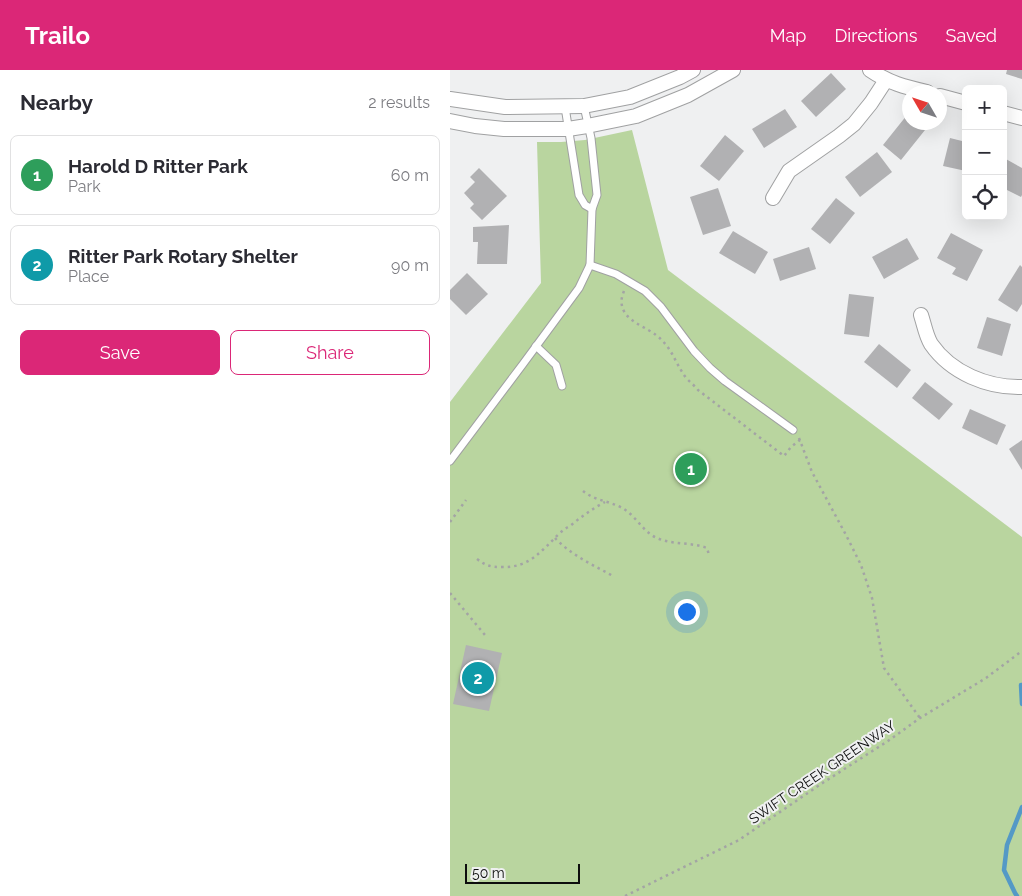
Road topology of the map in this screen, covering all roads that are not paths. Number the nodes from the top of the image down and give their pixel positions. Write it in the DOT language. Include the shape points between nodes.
graph roads {
  1 [pos="693,70"];
  2 [pos="733,70"];
  3 [pos="870,70"];
  4 [pos="886,80"];
  5 [pos="902,86"];
  6 [pos="947,98"];
  7 [pos="450,99"];
  8 [pos="962,102"];
  9 [pos="584,106"];
  10 [pos="565,107"];
  11 [pos="1007,114"];
  12 [pos="1022,118"];
  13 [pos="450,121"];
  14 [pos="589,126"];
  15 [pos="568,129"];
  16 [pos="773,198"];
  17 [pos="592,209"];
  18 [pos="590,265"];
  19 [pos="921,315"];
  20 [pos="536,346"];
  21 [pos="562,386"];
  22 [pos="1022,386"];
  23 [pos="793,430"];
  24 [pos="450,461"];
  1 -- 9 [label="street" via="630,97"];
  2 -- 14 [label="street" via="688,95 636,116"];
  3 -- 4 [label="street"];
  4 -- 5 [label="street"];
  4 -- 16 [label="street" via="854,124 789,171"];
  6 -- 8 [label="street"];
  7 -- 10 [label="street" via="505,107"];
  9 -- 10 [label="street"];
  9 -- 14 [label="lane"];
  10 -- 15 [label="lane"];
  11 -- 12 [label="street"];
  13 -- 15 [label="street" via="504,129"];
  14 -- 15 [label="street"];
  14 -- 17 [label="lane" via="597,195"];
  15 -- 17 [label="lane" via="580,194 584,204"];
  17 -- 18 [label="lane"];
  18 -- 20 [label="lane" via="579,288"];
  18 -- 23 [label="lane" via="616,274 645,292 662,307 710,368"];
  19 -- 22 [label="street" via="930,343 953,366 968,376 998,386"];
  20 -- 21 [label="lane" via="556,365"];
  20 -- 24 [label="lane"];
}
